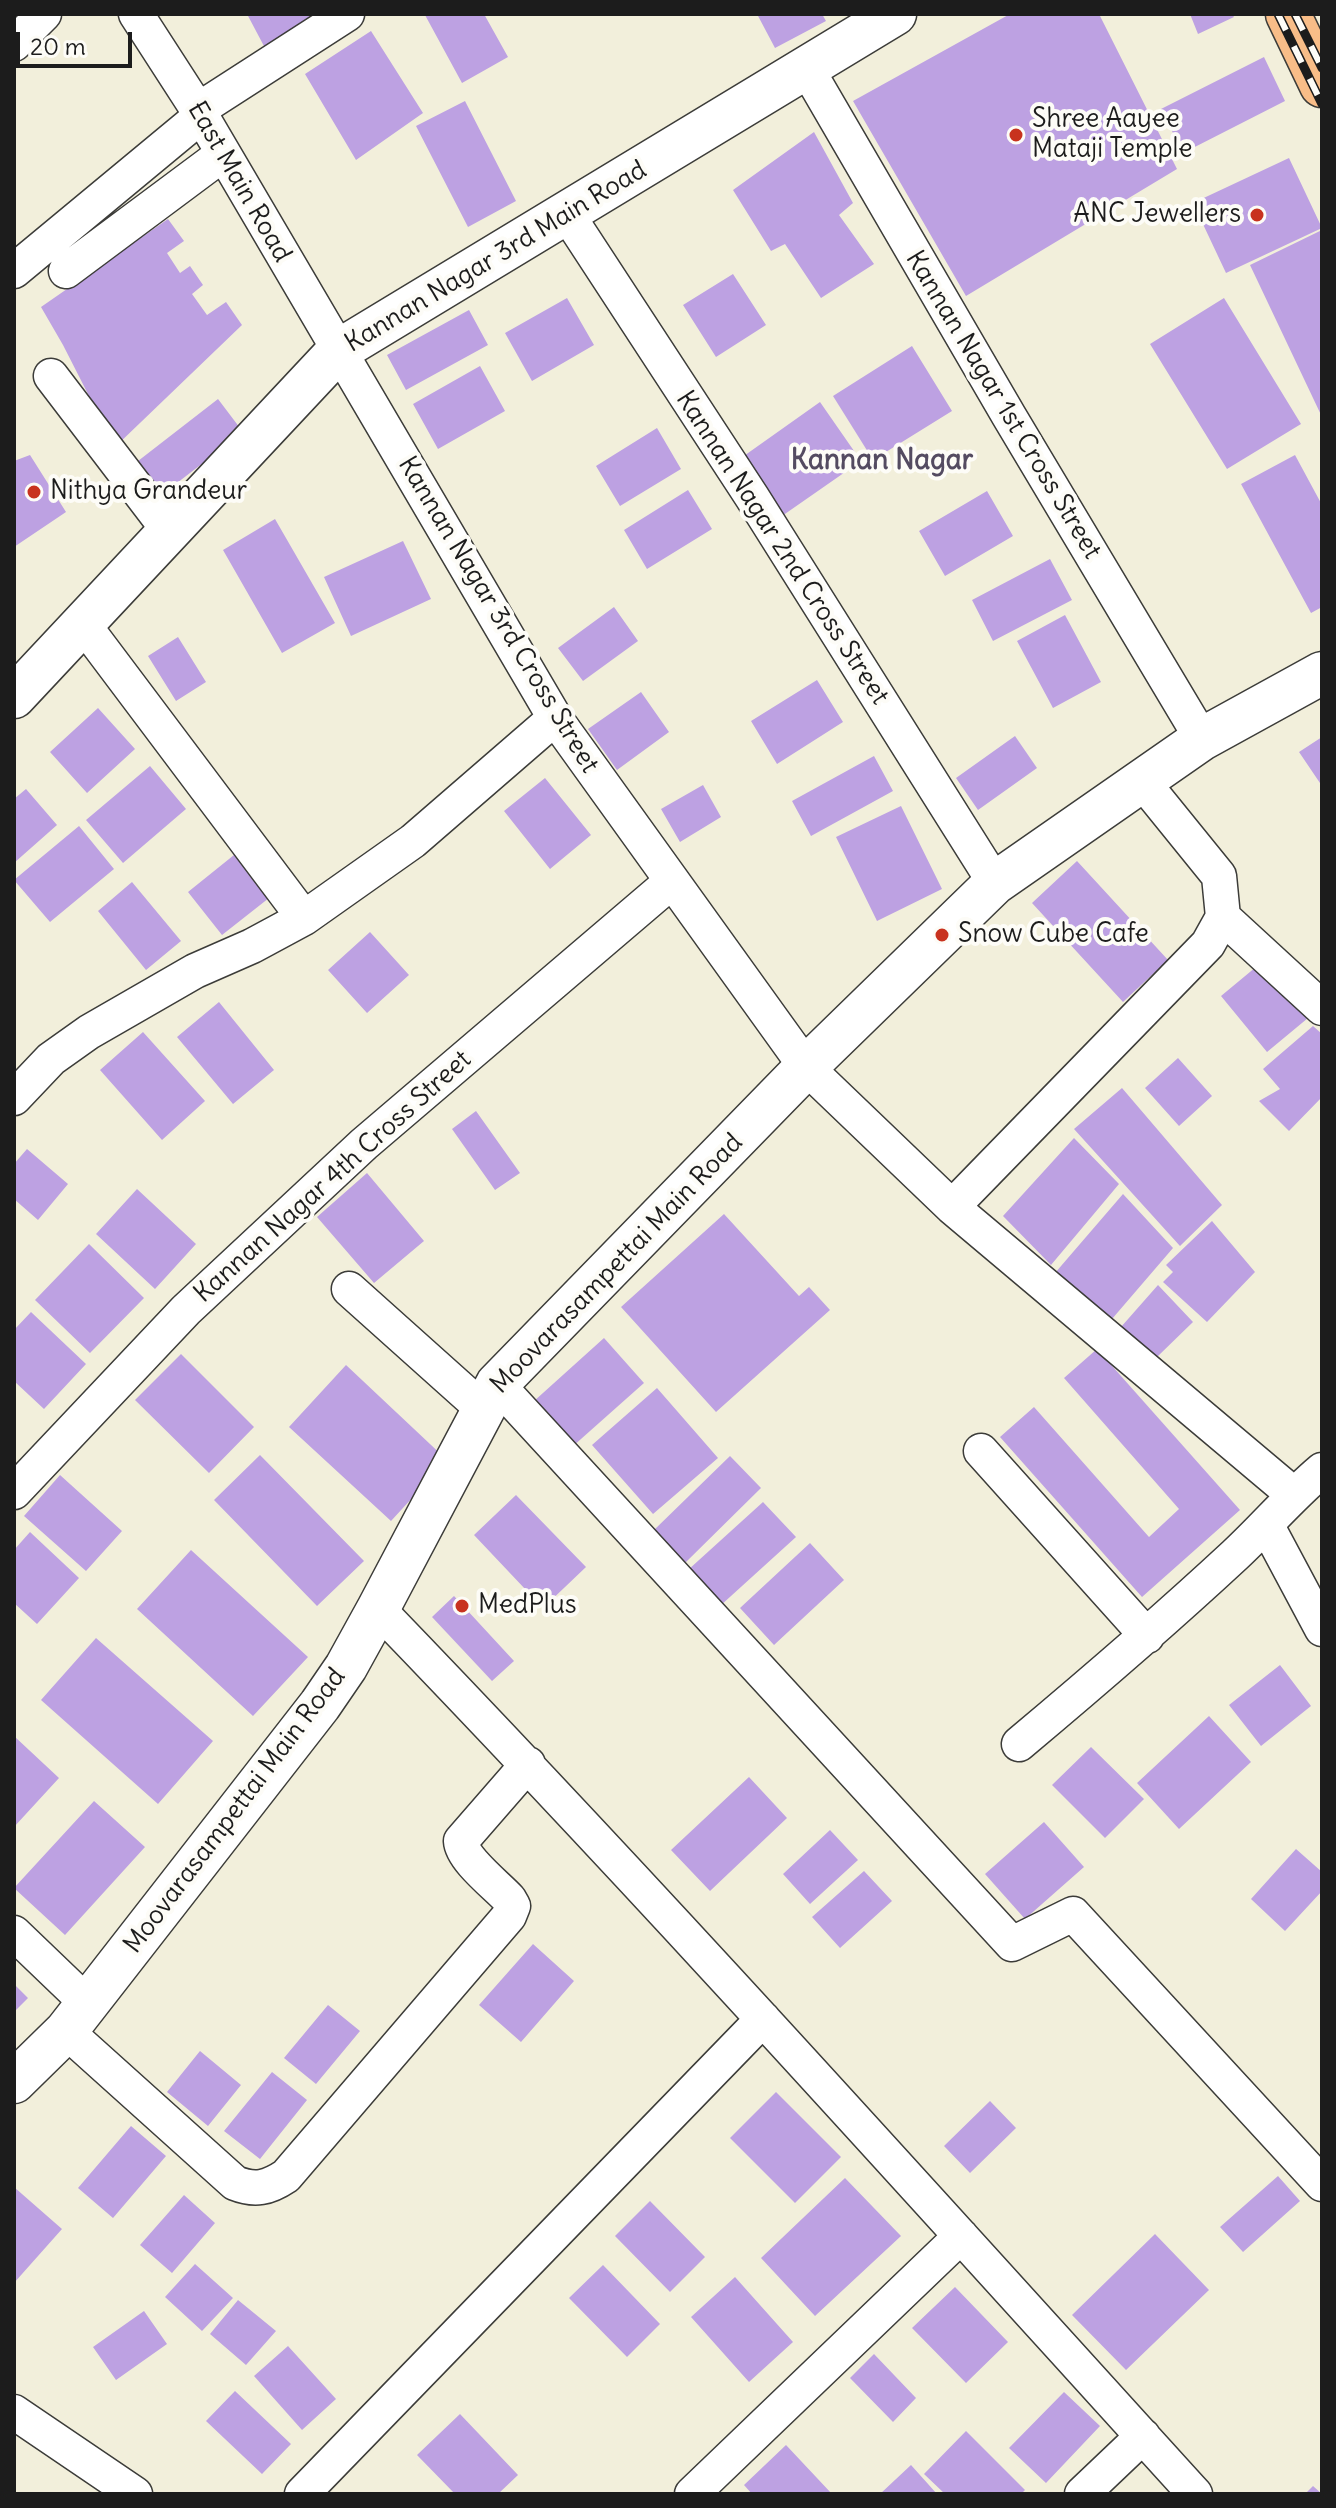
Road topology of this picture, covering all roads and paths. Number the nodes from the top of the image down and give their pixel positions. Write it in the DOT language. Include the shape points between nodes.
graph roads {
  1 [pos="44,14"];
  2 [pos="136,14"];
  3 [pos="347,14"];
  4 [pos="895,14"];
  5 [pos="1288,14"];
  6 [pos="14,44"];
  7 [pos="807,69"];
  8 [pos="1322,85"];
  9 [pos="199,113"];
  10 [pos="223,154"];
  11 [pos="567,214"];
  12 [pos="14,271"];
  13 [pos="66,271"];
  14 [pos="338,351"];
  15 [pos="51,376"];
  16 [pos="170,532"];
  17 [pos="83,624"];
  18 [pos="1322,673"];
  19 [pos="14,697"];
  20 [pos="555,718"];
  21 [pos="1202,739"];
  22 [pos="1142,781"];
  23 [pos="671,882"];
  24 [pos="995,883"];
  25 [pos="1223,917"];
  26 [pos="304,918"];
  27 [pos="1322,1008"];
  28 [pos="806,1067"];
  29 [pos="14,1098"];
  30 [pos="952,1207"];
  31 [pos="349,1289"];
  32 [pos="490,1396"];
  33 [pos="981,1451"];
  34 [pos="1322,1470"];
  35 [pos="14,1492"];
  36 [pos="1293,1494"];
  37 [pos="1267,1526"];
  38 [pos="378,1609"];
  39 [pos="1322,1629"];
  40 [pos="1147,1636"];
  41 [pos="1019,1744"];
  42 [pos="528,1764"];
  43 [pos="14,1933"];
  44 [pos="77,2018"];
  45 [pos="763,2019"];
  46 [pos="14,2082"];
  47 [pos="1322,2184"];
  48 [pos="961,2236"];
  49 [pos="14,2412"];
  50 [pos="1143,2436"];
  51 [pos="135,2494"];
  52 [pos="302,2494"];
  53 [pos="692,2494"];
  54 [pos="1082,2494"];
  55 [pos="1195,2494"];
  1 -- 6 [label="street"];
  2 -- 9 [label="street, East Main Road"];
  3 -- 9 [label="street"];
  4 -- 7 [label="street, Kannan Nagar 3rd Main Road"];
  5 -- 8 [label="main road"];
  7 -- 11 [label="street, Kannan Nagar 3rd Main Road"];
  7 -- 21 [label="street, Kannan Nagar 1st Cross Street"];
  9 -- 10 [label="street, East Main Road"];
  9 -- 12 [label="street"];
  10 -- 13 [label="street"];
  10 -- 14 [label="street, East Main Road"];
  11 -- 14 [label="street, Kannan Nagar 3rd Main Road"];
  11 -- 24 [label="street, Kannan Nagar 2nd Cross Street"];
  14 -- 16 [label="street, Kannan Nagar 3rd Main Road"];
  14 -- 20 [label="street, Kannan Nagar 3rd Cross Street"];
  15 -- 16 [label="street"];
  16 -- 17 [label="street, Kannan Nagar 3rd Main Road"];
  17 -- 19 [label="street, Kannan Nagar 3rd Main Road"];
  17 -- 26 [label="street"];
  18 -- 21 [label="street, Moovarasampettai Main Road"];
  20 -- 23 [label="street, Kannan Nagar 3rd Cross Street"];
  20 -- 26 [label="street" via="413,841"];
  21 -- 22 [label="street, Moovarasampettai Main Road"];
  22 -- 24 [label="street, Moovarasampettai Main Road"];
  22 -- 25 [label="street" via="1219,876"];
  23 -- 28 [label="street, Kannan Nagar 3rd Cross Street"];
  23 -- 35 [label="street, Kannan Nagar 4th Cross Street" via="364,1144 186,1310"];
  24 -- 28 [label="street, Moovarasampettai Main Road"];
  25 -- 27 [label="street"];
  25 -- 30 [label="street" via="1208,944"];
  26 -- 29 [label="street" via="195,971 89,1032 51,1059"];
  28 -- 30 [label="street, Kannan Nagar 3rd Cross Street"];
  28 -- 32 [label="street, Moovarasampettai Main Road"];
  30 -- 36 [label="street, Kannan Nagar 3rd Cross Street"];
  31 -- 32 [label="street"];
  32 -- 38 [label="street, Moovarasampettai Main Road"];
  32 -- 47 [label="street" via="1012,1944 1073,1914"];
  33 -- 40 [label="street"];
  34 -- 36 [label="street"];
  36 -- 37 [label="street"];
  37 -- 39 [label="street"];
  37 -- 40 [label="street"];
  38 -- 42 [label="street"];
  38 -- 44 [label="street, Moovarasampettai Main Road" via="320,1705"];
  40 -- 41 [label="street"];
  42 -- 44 [label="street" via="461,1841 467,1857 509,1899 509,1916 286,2176 270,2187 235,2183"];
  42 -- 45 [label="street"];
  43 -- 44 [label="street"];
  44 -- 46 [label="street, Moovarasampettai Main Road"];
  45 -- 48 [label="street"];
  45 -- 52 [label="street"];
  48 -- 50 [label="street"];
  48 -- 53 [label="street"];
  49 -- 51 [label="street"];
  50 -- 54 [label="street"];
  50 -- 55 [label="street"];
}
